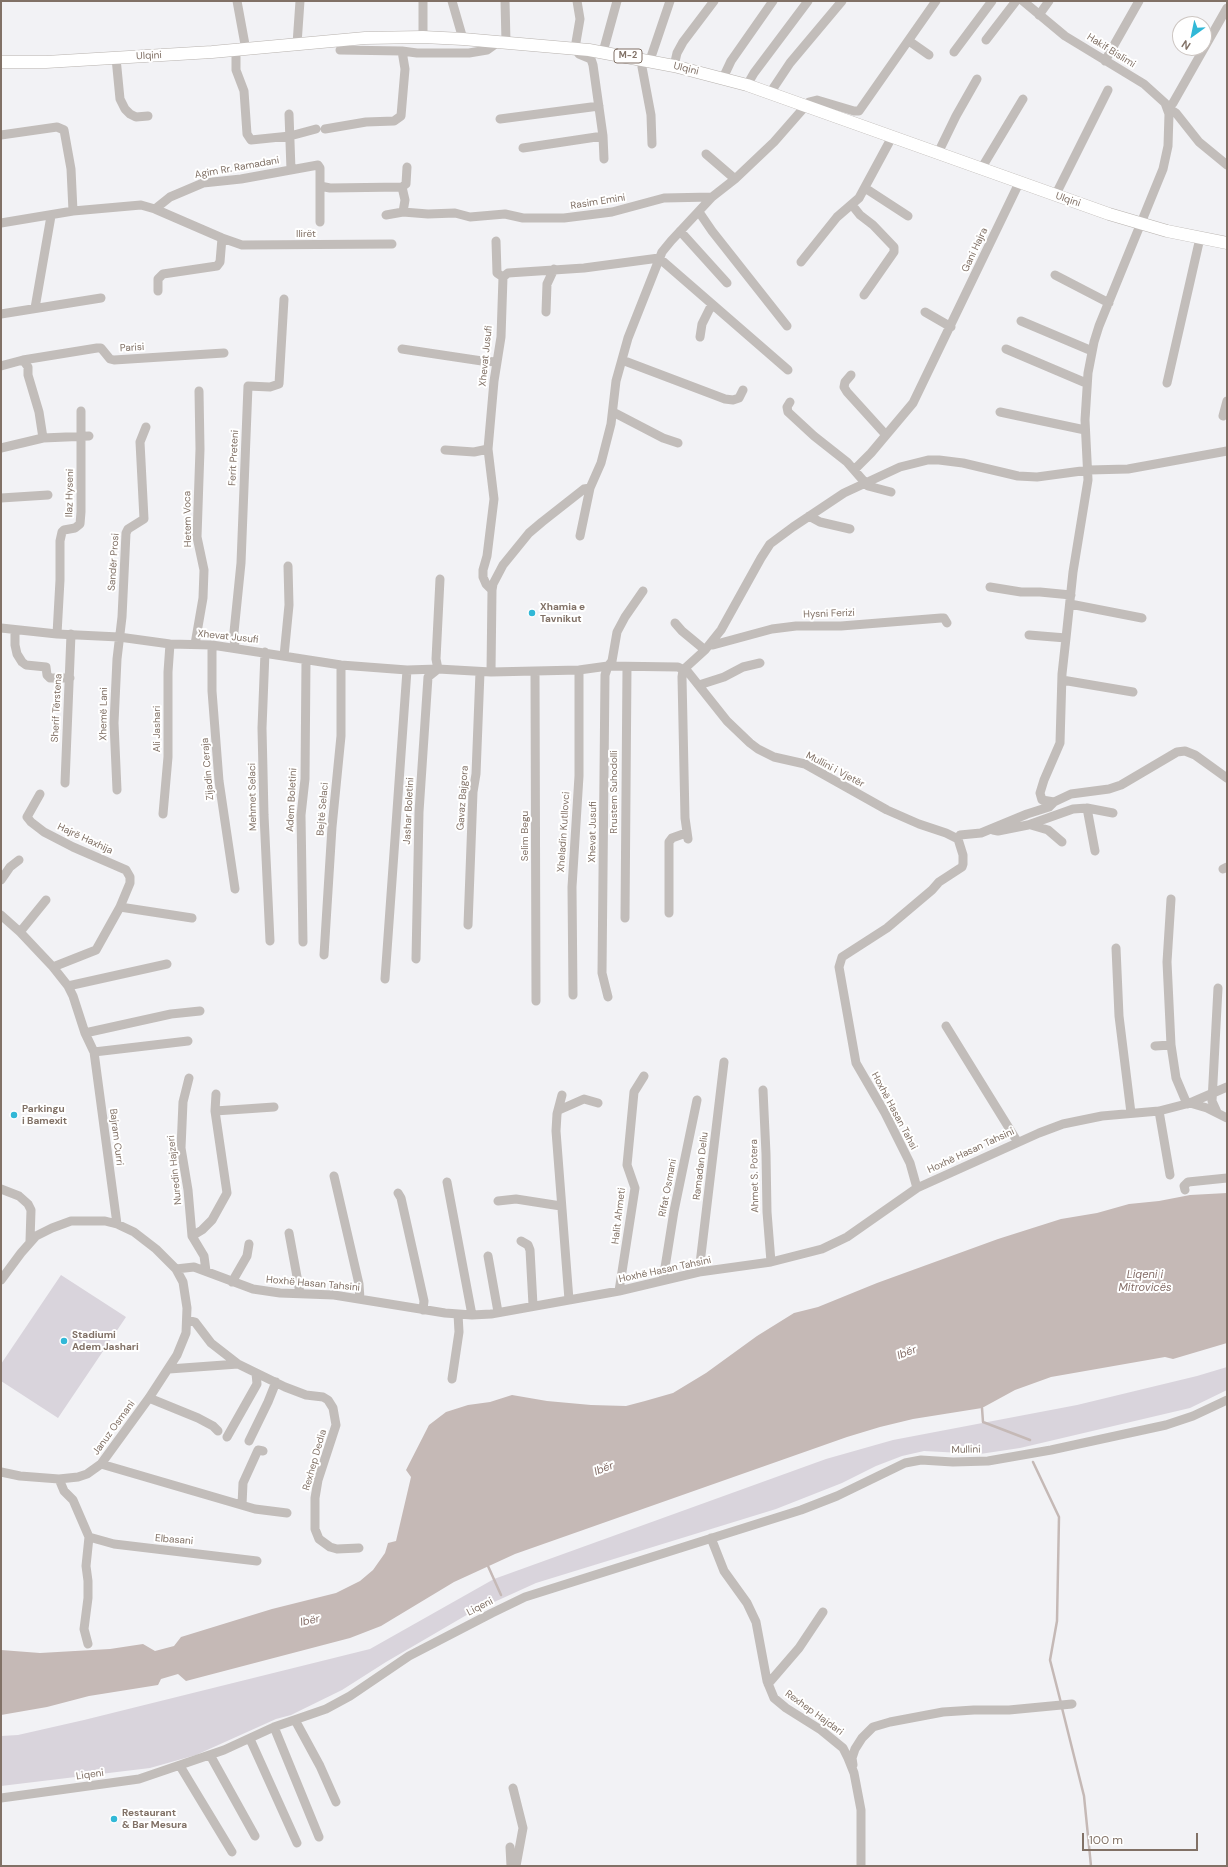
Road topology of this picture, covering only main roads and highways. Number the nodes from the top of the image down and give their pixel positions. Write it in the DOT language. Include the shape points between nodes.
graph roads {
  1 [pos="1,62"];
  2 [pos="1227,243"];
  1 -- 2 [label="main road, Ulqini / M-2" via="116,58 241,50 365,38 423,37 603,52 674,66 747,85 1055,196 1141,224"];
}
